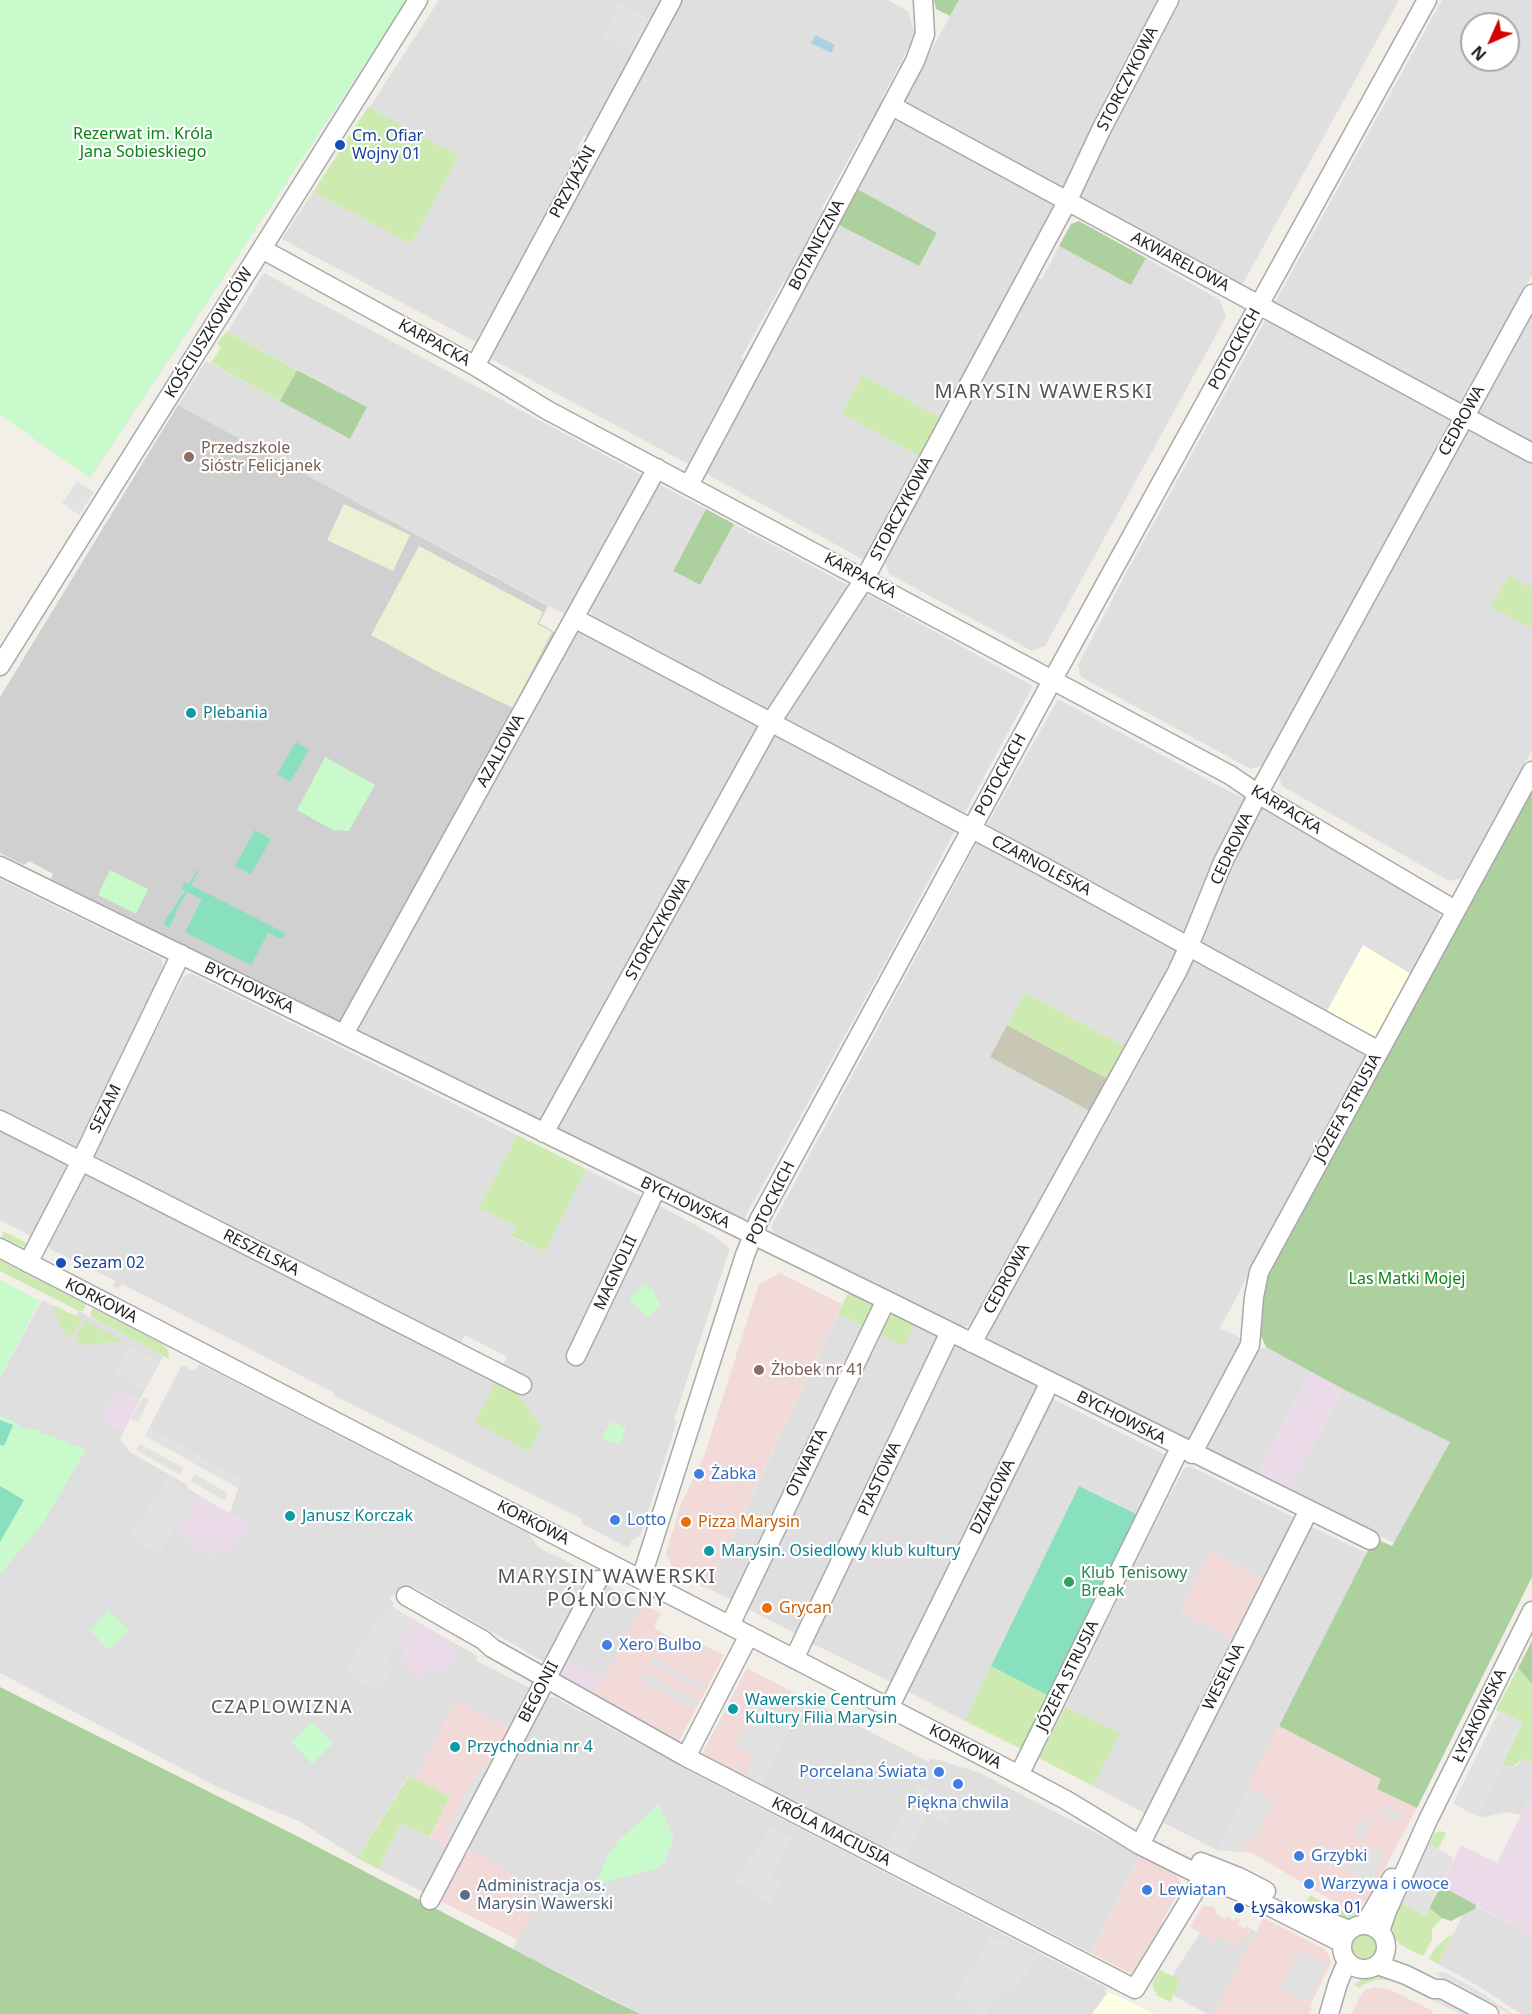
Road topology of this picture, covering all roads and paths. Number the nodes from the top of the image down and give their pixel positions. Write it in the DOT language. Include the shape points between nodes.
graph roads {
  1 [pos="418,0"];
  2 [pos="672,0"];
  3 [pos="1169,0"];
  4 [pos="1427,0"];
  5 [pos="922,1"];
  6 [pos="892,106"];
  7 [pos="1067,202"];
  8 [pos="262,249"];
  9 [pos="1532,294"];
  10 [pos="1259,305"];
  11 [pos="475,366"];
  12 [pos="1465,416"];
  13 [pos="1532,453"];
  14 [pos="657,468"];
  15 [pos="689,485"];
  16 [pos="865,578"];
  17 [pos="574,618"];
  18 [pos="0,666"];
  19 [pos="1053,679"];
  20 [pos="771,722"];
  21 [pos="1532,771"];
  22 [pos="1258,794"];
  23 [pos="972,829"];
  24 [pos="0,866"];
  25 [pos="1455,910"];
  26 [pos="1190,946"];
  27 [pos="181,954"];
  28 [pos="344,1035"];
  29 [pos="1379,1051"];
  30 [pos="0,1120"];
  31 [pos="544,1133"];
  32 [pos="81,1161"];
  33 [pos="656,1189"];
  34 [pos="752,1236"];
  35 [pos="0,1248"];
  36 [pos="28,1263"];
  37 [pos="886,1300"];
  38 [pos="950,1332"];
  39 [pos="972,1343"];
  40 [pos="576,1356"];
  41 [pos="1050,1382"];
  42 [pos="522,1385"];
  43 [pos="1186,1451"];
  44 [pos="1309,1510"];
  45 [pos="1370,1540"];
  46 [pos="641,1579"];
  47 [pos="598,1580"];
  48 [pos="406,1596"];
  49 [pos="1531,1617"];
  50 [pos="730,1625"];
  51 [pos="749,1635"];
  52 [pos="794,1659"];
  53 [pos="546,1679"];
  54 [pos="889,1708"];
  55 [pos="686,1757"];
  56 [pos="1019,1775"];
  57 [pos="1143,1840"];
  58 [pos="1207,1871"];
  59 [pos="430,1900"];
  60 [pos="1364,1935"];
  61 [pos="1362,1965"];
  62 [pos="1442,1989"];
  63 [pos="1331,2011"];
  64 [pos="1489,2014"];
  1 -- 8 [label="street, KOŚCIUSZKOWCÓW"];
  2 -- 11 [label="street, PRZYJAŹNI"];
  3 -- 7 [label="street, STORCZYKOWA"];
  4 -- 10 [label="street, POTOCKICH"];
  5 -- 6 [label="street, BOTANICZNA" via="926,34"];
  6 -- 7 [label="street, AKWARELOWA"];
  6 -- 15 [label="street, BOTANICZNA"];
  7 -- 10 [label="street, AKWARELOWA"];
  7 -- 16 [label="street, STORCZYKOWA"];
  8 -- 11 [label="street, KARPACKA"];
  8 -- 18 [label="street, KOŚCIUSZKOWCÓW"];
  9 -- 12 [label="street, CEDROWA"];
  10 -- 12 [label="street, AKWARELOWA"];
  10 -- 19 [label="street, POTOCKICH"];
  11 -- 14 [label="street, KARPACKA" via="547,410"];
  12 -- 13 [label="street, AKWARELOWA"];
  12 -- 22 [label="street, CEDROWA"];
  14 -- 15 [label="street, KARPACKA"];
  14 -- 17 [label="street, AZALIOWA"];
  15 -- 16 [label="street, KARPACKA"];
  16 -- 19 [label="street, KARPACKA"];
  16 -- 20 [label="street, STORCZYKOWA"];
  17 -- 20 [label="street, CZARNOLESKA"];
  17 -- 28 [label="street, AZALIOWA"];
  19 -- 22 [label="street, KARPACKA"];
  19 -- 23 [label="street, POTOCKICH"];
  20 -- 23 [label="street, CZARNOLESKA"];
  20 -- 31 [label="street, STORCZYKOWA"];
  21 -- 25 [label="street, JÓZEFA STRUSIA"];
  22 -- 25 [label="street, KARPACKA"];
  22 -- 26 [label="street, CEDROWA" via="1223,862"];
  23 -- 26 [label="street, CZARNOLESKA"];
  23 -- 34 [label="street, POTOCKICH"];
  24 -- 27 [label="street, BYCHOWSKA"];
  25 -- 29 [label="street, JÓZEFA STRUSIA"];
  26 -- 29 [label="street, CZARNOLESKA"];
  26 -- 39 [label="street, CEDROWA"];
  27 -- 28 [label="street, BYCHOWSKA"];
  27 -- 32 [label="street, SEZAM"];
  28 -- 31 [label="street, BYCHOWSKA"];
  29 -- 43 [label="street, JÓZEFA STRUSIA" via="1259,1272 1250,1345"];
  30 -- 32 [label="street, RESZELSKA"];
  31 -- 33 [label="street, BYCHOWSKA"];
  32 -- 36 [label="street, SEZAM"];
  32 -- 42 [label="street, RESZELSKA"];
  33 -- 34 [label="street, BYCHOWSKA"];
  33 -- 40 [label="street, MAGNOLII"];
  34 -- 37 [label="street, BYCHOWSKA"];
  34 -- 46 [label="street, POTOCKICH"];
  35 -- 36 [label="street, KORKOWA"];
  36 -- 46 [label="street, KORKOWA"];
  37 -- 38 [label="street, BYCHOWSKA"];
  37 -- 50 [label="street, OTWARTA"];
  38 -- 39 [label="street, BYCHOWSKA"];
  38 -- 52 [label="street, PIASTOWA"];
  39 -- 41 [label="street, BYCHOWSKA"];
  41 -- 43 [label="street, BYCHOWSKA"];
  41 -- 54 [label="street, DZIAŁOWA"];
  43 -- 44 [label="street, BYCHOWSKA"];
  43 -- 56 [label="street, JÓZEFA STRUSIA"];
  44 -- 45 [label="street, BYCHOWSKA"];
  44 -- 57 [label="street, WESELNA"];
  46 -- 50 [label="street, KORKOWA"];
  47 -- 53 [label="street, BEGONII"];
  48 -- 53 [label="street, KRÓLA MACIUSIA"];
  49 -- 60 [label="street, ŁYSAKOWSKA" via="1428,1820 1387,1911"];
  50 -- 51 [label="street, KORKOWA"];
  51 -- 52 [label="street, KORKOWA"];
  51 -- 55 [label="street"];
  52 -- 54 [label="street, KORKOWA"];
  53 -- 55 [label="street, KRÓLA MACIUSIA"];
  53 -- 59 [label="street, BEGONII"];
  54 -- 56 [label="street, KORKOWA"];
  55 -- 58 [label="street, KRÓLA MACIUSIA" via="1135,1989"];
  56 -- 57 [label="street, KORKOWA"];
  57 -- 58 [label="street, KORKOWA"];
  58 -- 60 [label="street, KORKOWA" via="1239,1877 1328,1922"];
  60 -- 61 [label="street" via="1342,1953"];
  60 -- 61 [label="street, ŁYSAKOWSKA" via="1384,1958"];
  60 -- 62 [label="street, KORKOWA" via="1436,1979"];
  61 -- 62 [label="street, KORKOWA" via="1393,1970"];
  61 -- 63 [label="street, ŁYSAKOWSKA" via="1338,1983"];
  62 -- 64 [label="street, KORKOWA"];
}
